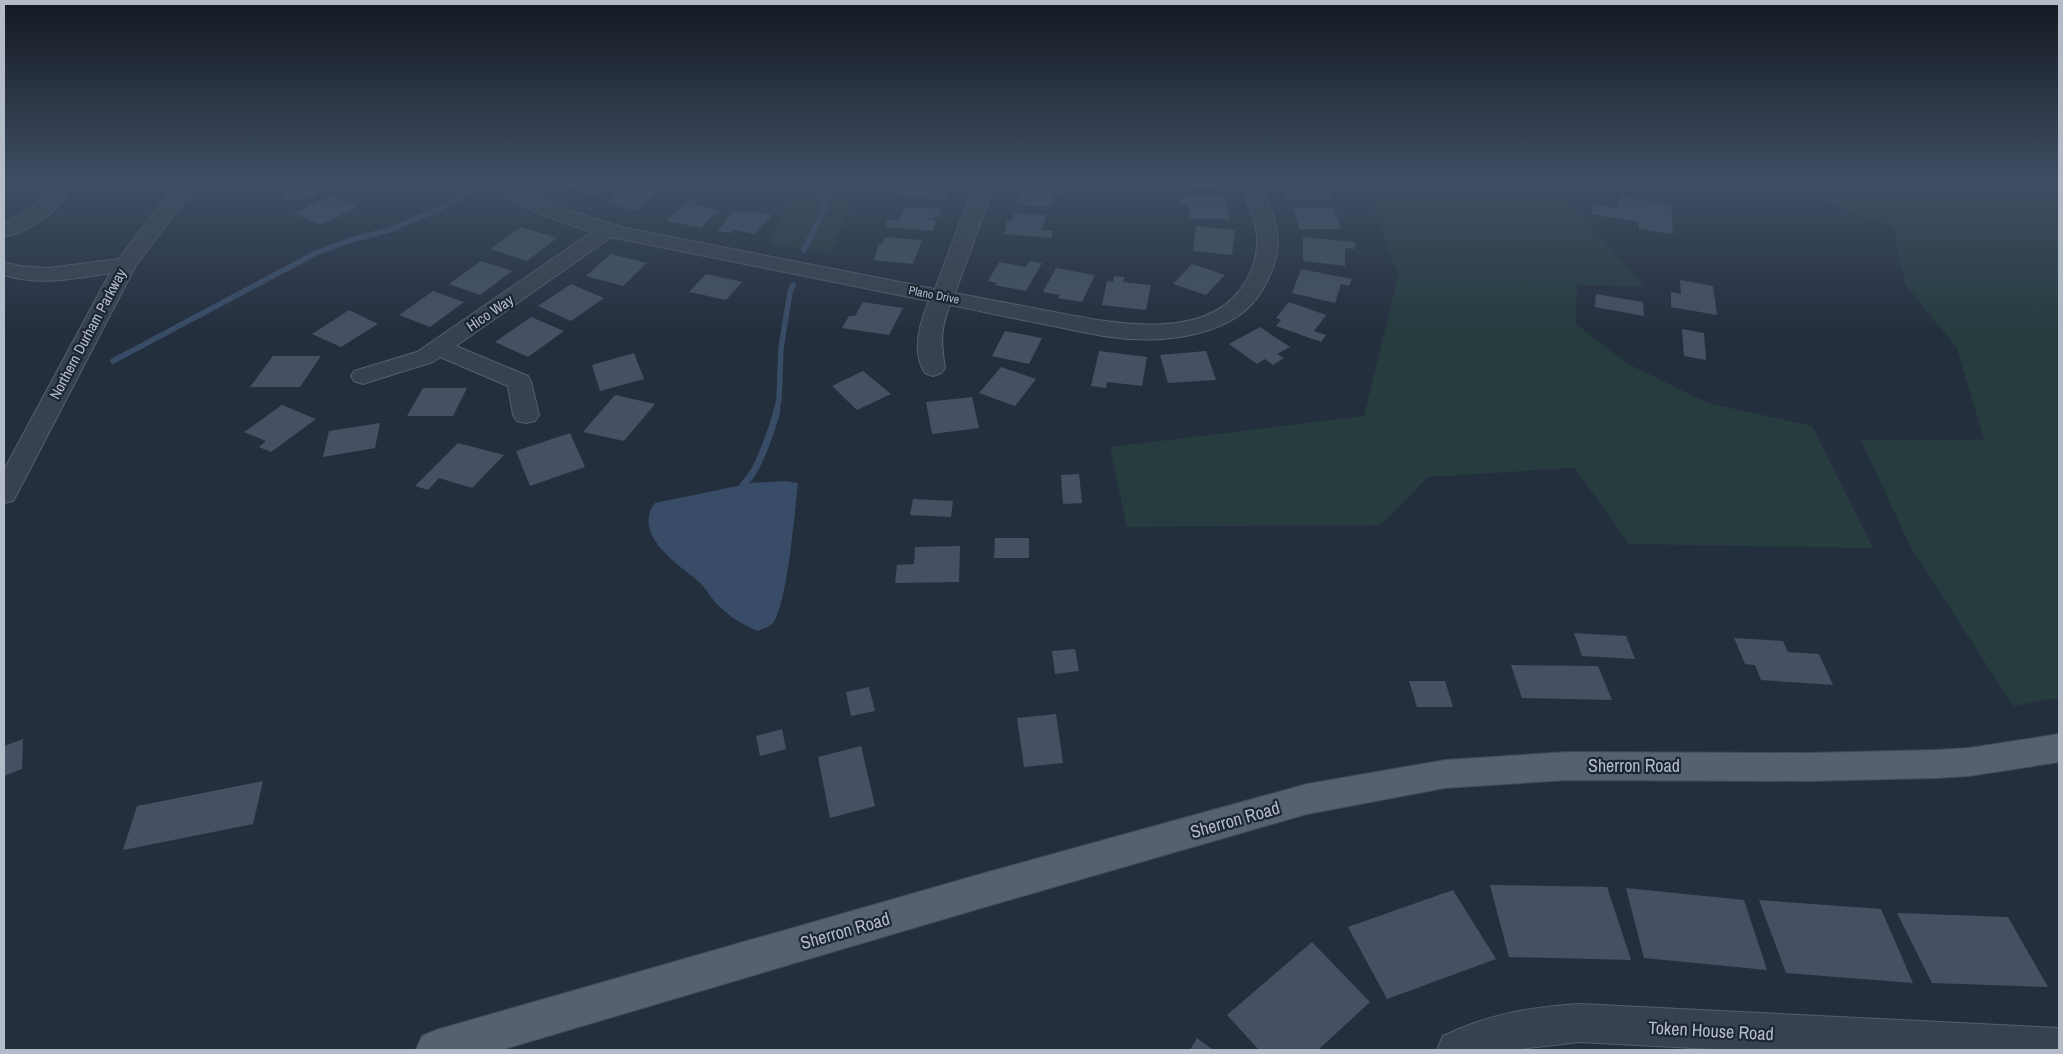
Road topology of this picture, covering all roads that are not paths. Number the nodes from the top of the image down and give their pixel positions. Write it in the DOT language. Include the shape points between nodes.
graph roads {
  1 [pos="150,232"];
  2 [pos="605,232"];
  3 [pos="616,232"];
  4 [pos="966,232"];
  5 [pos="1268,232"];
  6 [pos="126,264"];
  7 [pos="4,268"];
  8 [pos="942,297"];
  9 [pos="439,348"];
  10 [pos="934,368"];
  11 [pos="363,376"];
  12 [pos="526,415"];
  13 [pos="4,494"];
  14 [pos="2059,748"];
  15 [pos="1879,1045"];
  16 [pos="2059,1048"];
  17 [pos="436,1050"];
  18 [pos="1457,1050"];
  1 -- 6 [label="street, Northern Durham Parkway"];
  2 -- 9 [label="street, Hico Way"];
  3 -- 8 [label="street, Plano Drive"];
  4 -- 8 [label="street"];
  5 -- 8 [label="street, Plano Drive" via="1264,266 1250,296 1238,307 1190,328 1131,332"];
  6 -- 7 [label="street" via="85,271 34,274"];
  6 -- 13 [label="street, Northern Durham Parkway"];
  8 -- 10 [label="street" via="931,324 929,339"];
  9 -- 11 [label="street, Hico Way" via="424,357"];
  9 -- 12 [label="street" via="519,382"];
  14 -- 17 [label="main road, Sherron Road" via="1979,761 1936,764 1519,768 1445,774 1378,786 1251,815"];
  15 -- 16 [label="street, Token House Road"];
  15 -- 18 [label="street, Token House Road" via="1580,1023 1521,1028 1473,1041"];
}
